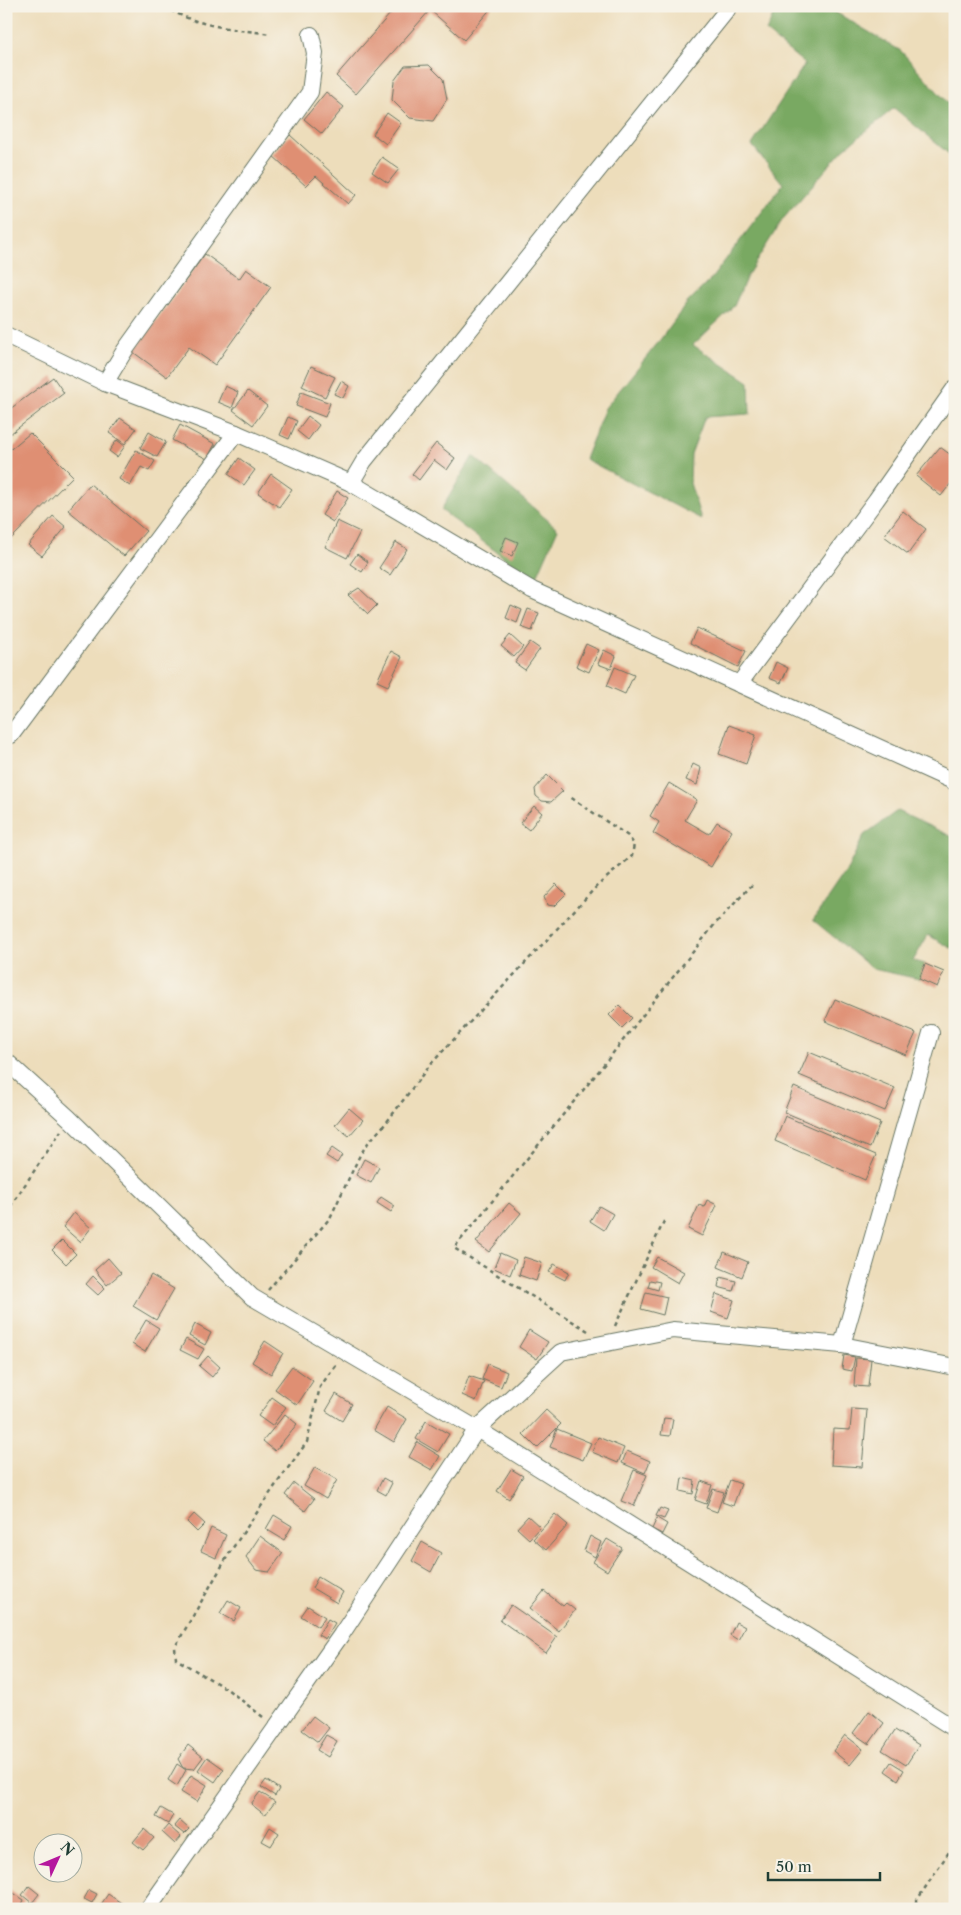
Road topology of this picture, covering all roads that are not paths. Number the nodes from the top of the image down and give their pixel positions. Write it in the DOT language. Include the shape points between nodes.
graph roads {
  1 [pos="727,10"];
  2 [pos="311,35"];
  3 [pos="6,335"];
  4 [pos="105,383"];
  5 [pos="955,388"];
  6 [pos="236,432"];
  7 [pos="351,482"];
  8 [pos="739,684"];
  9 [pos="11,735"];
  10 [pos="955,782"];
  11 [pos="932,1033"];
  12 [pos="6,1061"];
  13 [pos="842,1345"];
  14 [pos="955,1367"];
  15 [pos="477,1429"];
  16 [pos="955,1729"];
  17 [pos="148,1909"];
  1 -- 7 [label="street" via="364,461"];
  2 -- 4 [label="street" via="315,53 310,92 125,350"];
  3 -- 4 [label="street"];
  4 -- 6 [label="street"];
  5 -- 8 [label="street"];
  6 -- 7 [label="street"];
  6 -- 9 [label="street"];
  7 -- 8 [label="street" via="532,590"];
  8 -- 10 [label="street"];
  11 -- 13 [label="street"];
  12 -- 15 [label="street" via="252,1297"];
  13 -- 14 [label="street"];
  13 -- 15 [label="street" via="673,1330 561,1352"];
  15 -- 16 [label="street"];
  15 -- 17 [label="street" via="340,1634"];
}
